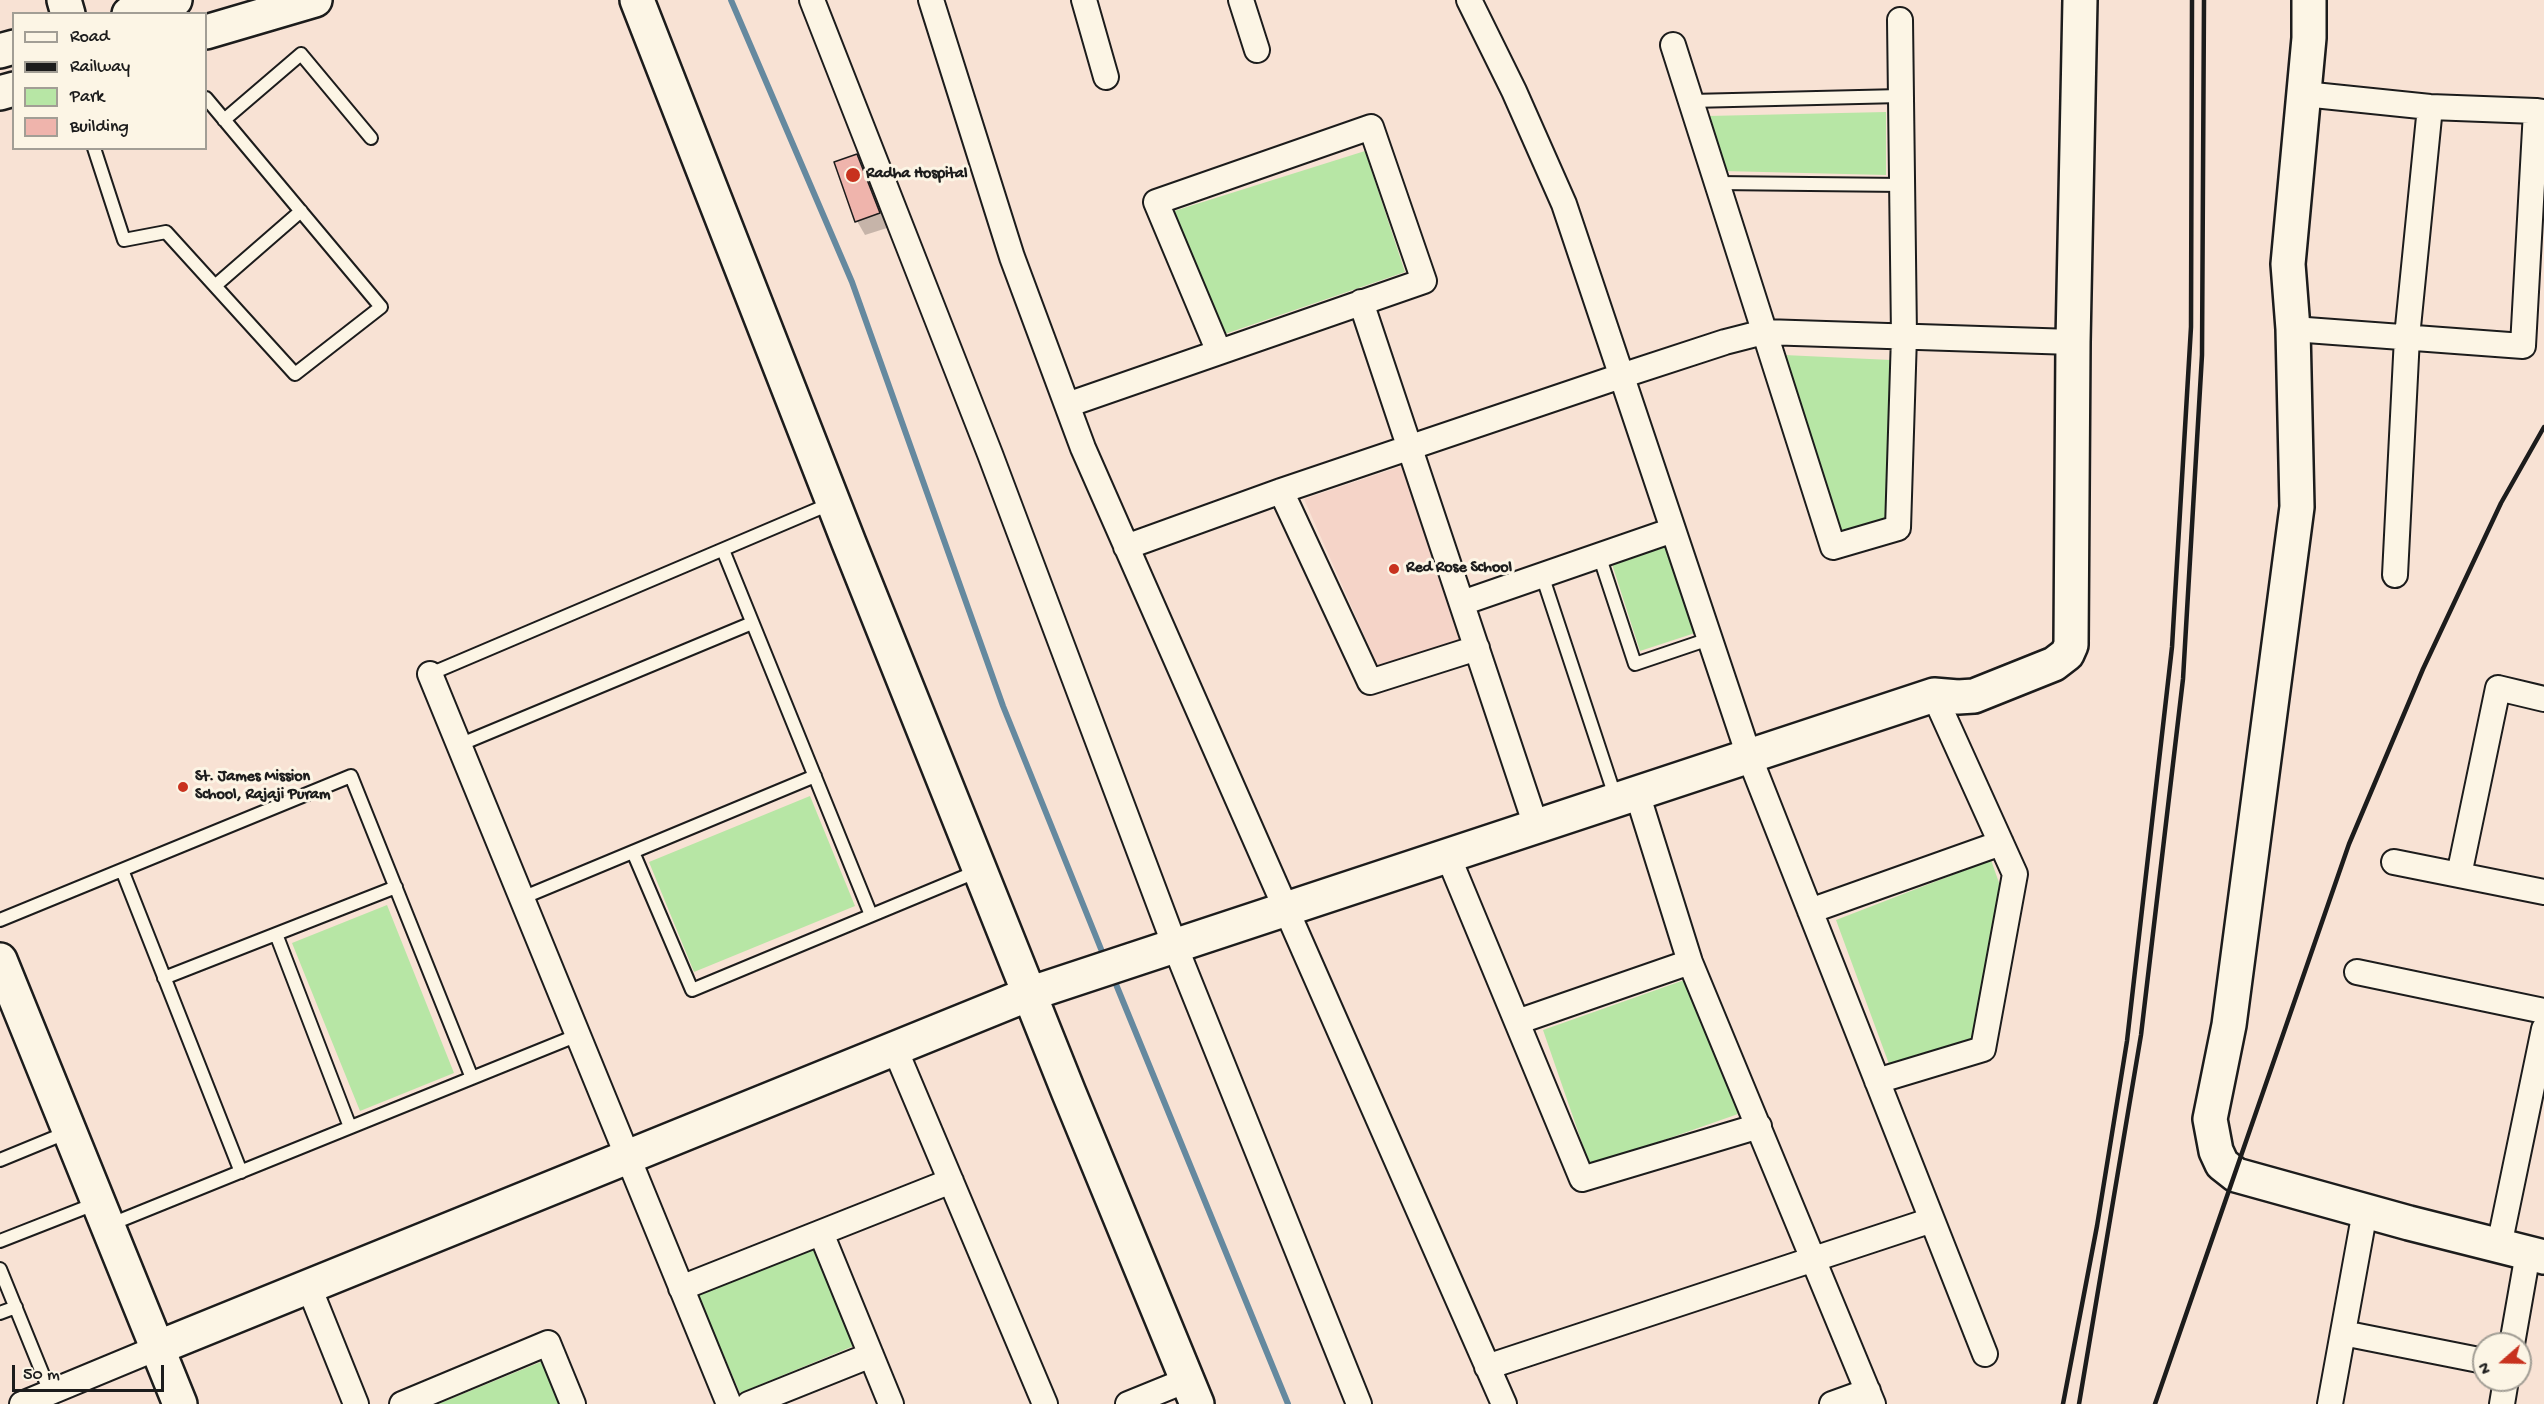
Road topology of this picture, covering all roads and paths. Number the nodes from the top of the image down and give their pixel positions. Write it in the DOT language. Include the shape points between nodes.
graph roads {
  1 [pos="175,0"];
  2 [pos="315,0"];
  3 [pos="637,0"];
  4 [pos="812,0"];
  5 [pos="931,0"];
  6 [pos="1084,0"];
  7 [pos="1241,0"];
  8 [pos="1469,0"];
  9 [pos="2080,0"];
  10 [pos="2309,0"];
  11 [pos="136,12"];
  12 [pos="1900,21"];
  13 [pos="207,32"];
  14 [pos="1673,45"];
  15 [pos="1257,50"];
  16 [pos="1106,77"];
  17 [pos="2304,94"];
  18 [pos="1901,96"];
  19 [pos="207,99"];
  20 [pos="1691,101"];
  21 [pos="2430,107"];
  22 [pos="2540,112"];
  23 [pos="224,120"];
  24 [pos="371,138"];
  25 [pos="95,150"];
  26 [pos="1717,183"];
  27 [pos="1903,185"];
  28 [pos="301,211"];
  29 [pos="216,285"];
  30 [pos="1361,302"];
  31 [pos="2293,329"];
  32 [pos="1764,333"];
  33 [pos="1904,336"];
  34 [pos="2407,337"];
  35 [pos="2073,342"];
  36 [pos="1219,352"];
  37 [pos="1621,376"];
  38 [pos="1067,405"];
  39 [pos="1410,448"];
  40 [pos="1281,491"];
  41 [pos="833,503"];
  42 [pos="1673,530"];
  43 [pos="1126,547"];
  44 [pos="723,550"];
  45 [pos="1599,555"];
  46 [pos="1542,575"];
  47 [pos="2395,575"];
  48 [pos="1462,603"];
  49 [pos="752,622"];
  50 [pos="1709,639"];
  51 [pos="1477,648"];
  52 [pos="430,674"];
  53 [pos="1934,695"];
  54 [pos="2544,699"];
  55 [pos="459,745"];
  56 [pos="1749,756"];
  57 [pos="815,776"];
  58 [pos="1627,797"];
  59 [pos="1536,826"];
  60 [pos="2001,843"];
  61 [pos="633,852"];
  62 [pos="1448,856"];
  63 [pos="2394,862"];
  64 [pos="122,870"];
  65 [pos="980,870"];
  66 [pos="2459,875"];
  67 [pos="396,887"];
  68 [pos="2544,892"];
  69 [pos="522,898"];
  70 [pos="1286,909"];
  71 [pos="1810,911"];
  72 [pos="871,915"];
  73 [pos="0,920"];
  74 [pos="276,934"];
  75 [pos="1175,946"];
  76 [pos="0,960"];
  77 [pos="1690,962"];
  78 [pos="2357,972"];
  79 [pos="164,978"];
  80 [pos="1029,994"];
  81 [pos="7,999"];
  82 [pos="2544,1011"];
  83 [pos="1517,1022"];
  84 [pos="2544,1029"];
  85 [pos="578,1035"];
  86 [pos="895,1049"];
  87 [pos="472,1078"];
  88 [pos="1877,1081"];
  89 [pos="1759,1126"];
  90 [pos="350,1127"];
  91 [pos="70,1132"];
  92 [pos="628,1157"];
  93 [pos="0,1160"];
  94 [pos="241,1172"];
  95 [pos="951,1181"];
  96 [pos="2365,1211"];
  97 [pos="103,1214"];
  98 [pos="1932,1220"];
  99 [pos="821,1233"];
  100 [pos="0,1241"];
  101 [pos="2524,1252"];
  102 [pos="1814,1259"];
  103 [pos="0,1269"];
  104 [pos="309,1287"];
  105 [pos="681,1287"];
  106 [pos="16,1307"];
  107 [pos="0,1313"];
  108 [pos="2514,1332"];
  109 [pos="2343,1333"];
  110 [pos="158,1348"];
  111 [pos="1985,1354"];
  112 [pos="871,1355"];
  113 [pos="2472,1359"];
  114 [pos="1487,1367"];
  115 [pos="50,1392"];
  116 [pos="1192,1392"];
  117 [pos="1870,1397"];
  118 [pos="1351,1402"];
  119 [pos="22,1404"];
  120 [pos="180,1404"];
  121 [pos="356,1404"];
  122 [pos="402,1404"];
  123 [pos="573,1404"];
  124 [pos="729,1404"];
  125 [pos="749,1404"];
  126 [pos="891,1404"];
  127 [pos="1045,1404"];
  128 [pos="1128,1404"];
  129 [pos="1504,1404"];
  130 [pos="1832,1404"];
  131 [pos="2330,1404"];
  1 -- 11 [label="street"];
  2 -- 13 [label="street"];
  3 -- 41 [label="street"];
  4 -- 75 [label="street" via="990,454"];
  5 -- 38 [label="street" via="1012,257"];
  6 -- 16 [label="street"];
  7 -- 15 [label="street"];
  8 -- 37 [label="street" via="1564,204"];
  9 -- 35 [label="street"];
  10 -- 17 [label="street"];
  12 -- 18 [label="street"];
  14 -- 20 [label="street"];
  17 -- 21 [label="street"];
  17 -- 31 [label="street" via="2288,264"];
  18 -- 20 [label="lane"];
  18 -- 27 [label="street"];
  19 -- 23 [label="lane"];
  20 -- 26 [label="street"];
  21 -- 22 [label="street"];
  21 -- 34 [label="street"];
  22 -- 34 [label="street" via="2523,346"];
  23 -- 24 [label="lane" via="301,54"];
  23 -- 28 [label="lane"];
  25 -- 29 [label="lane" via="124,240 166,232"];
  26 -- 27 [label="lane"];
  26 -- 32 [label="street"];
  27 -- 33 [label="street"];
  28 -- 29 [label="lane"];
  28 -- 29 [label="lane" via="381,307 295,374"];
  30 -- 36 [label="street"];
  30 -- 36 [label="street" via="1424,280 1371,127 1156,202"];
  30 -- 39 [label="street"];
  31 -- 34 [label="street"];
  31 -- 96 [label="street" via="2296,507 2229,1025 2210,1119 2222,1164 2236,1175"];
  32 -- 33 [label="street"];
  32 -- 33 [label="street" via="1833,547 1898,528"];
  32 -- 37 [label="street"];
  33 -- 35 [label="street"];
  34 -- 47 [label="street"];
  35 -- 53 [label="street" via="2071,645 2067,654 2054,664 1974,696"];
  36 -- 38 [label="street"];
  37 -- 39 [label="street"];
  37 -- 42 [label="street"];
  38 -- 43 [label="street"];
  39 -- 40 [label="street"];
  39 -- 48 [label="street"];
  40 -- 43 [label="street"];
  40 -- 51 [label="street" via="1370,682"];
  41 -- 44 [label="lane"];
  41 -- 65 [label="street"];
  42 -- 45 [label="street"];
  42 -- 50 [label="street"];
  43 -- 70 [label="street"];
  44 -- 49 [label="lane"];
  44 -- 52 [label="lane"];
  45 -- 46 [label="street"];
  45 -- 50 [label="lane" via="1635,664"];
  46 -- 48 [label="street"];
  46 -- 58 [label="lane"];
  48 -- 51 [label="street"];
  49 -- 55 [label="lane"];
  49 -- 57 [label="lane"];
  50 -- 56 [label="street"];
  51 -- 59 [label="street"];
  52 -- 55 [label="street"];
  53 -- 56 [label="street"];
  53 -- 60 [label="street"];
  54 -- 66 [label="street" via="2498,688"];
  55 -- 69 [label="street"];
  56 -- 58 [label="street"];
  56 -- 71 [label="street"];
  57 -- 61 [label="lane"];
  57 -- 72 [label="lane"];
  58 -- 59 [label="street"];
  58 -- 77 [label="street"];
  59 -- 62 [label="street"];
  60 -- 71 [label="street"];
  60 -- 88 [label="street" via="2015,874 1983,1049"];
  61 -- 69 [label="lane"];
  61 -- 72 [label="lane" via="692,990"];
  62 -- 70 [label="street"];
  62 -- 83 [label="street"];
  63 -- 66 [label="street"];
  64 -- 67 [label="lane" via="351,776"];
  64 -- 73 [label="lane"];
  64 -- 79 [label="lane"];
  65 -- 72 [label="lane"];
  65 -- 80 [label="street"];
  66 -- 68 [label="street"];
  67 -- 74 [label="lane"];
  67 -- 87 [label="lane"];
  69 -- 85 [label="street"];
  70 -- 75 [label="street"];
  70 -- 114 [label="street"];
  71 -- 88 [label="street"];
  74 -- 79 [label="lane"];
  74 -- 90 [label="lane"];
  75 -- 80 [label="street"];
  75 -- 118 [label="street"];
  76 -- 81 [label="street"];
  77 -- 83 [label="street"];
  77 -- 89 [label="street"];
  78 -- 82 [label="street"];
  79 -- 94 [label="lane"];
  80 -- 86 [label="street"];
  80 -- 116 [label="street"];
  81 -- 91 [label="street"];
  83 -- 89 [label="street" via="1582,1179"];
  84 -- 101 [label="street"];
  85 -- 87 [label="lane"];
  85 -- 92 [label="street"];
  86 -- 92 [label="street"];
  86 -- 95 [label="street"];
  87 -- 90 [label="lane"];
  88 -- 98 [label="street"];
  89 -- 102 [label="street"];
  90 -- 94 [label="lane"];
  91 -- 93 [label="lane"];
  91 -- 97 [label="street"];
  92 -- 104 [label="street"];
  92 -- 105 [label="street"];
  94 -- 97 [label="lane"];
  95 -- 99 [label="street"];
  95 -- 127 [label="street"];
  96 -- 101 [label="street"];
  96 -- 109 [label="street"];
  97 -- 100 [label="lane"];
  97 -- 110 [label="street"];
  98 -- 102 [label="street"];
  98 -- 111 [label="street"];
  99 -- 105 [label="street"];
  99 -- 112 [label="street"];
  101 -- 108 [label="street"];
  102 -- 114 [label="street"];
  102 -- 117 [label="street"];
  103 -- 106 [label="lane"];
  104 -- 110 [label="street"];
  104 -- 121 [label="street"];
  105 -- 124 [label="street"];
  106 -- 107 [label="lane"];
  106 -- 115 [label="lane"];
  109 -- 113 [label="street"];
  109 -- 131 [label="street"];
  110 -- 115 [label="street"];
  110 -- 120 [label="street"];
  112 -- 125 [label="street"];
  112 -- 126 [label="street"];
  114 -- 129 [label="street"];
  115 -- 119 [label="street"];
  116 -- 128 [label="street"];
  117 -- 130 [label="street"];
  122 -- 123 [label="street" via="548,1343"];
}
